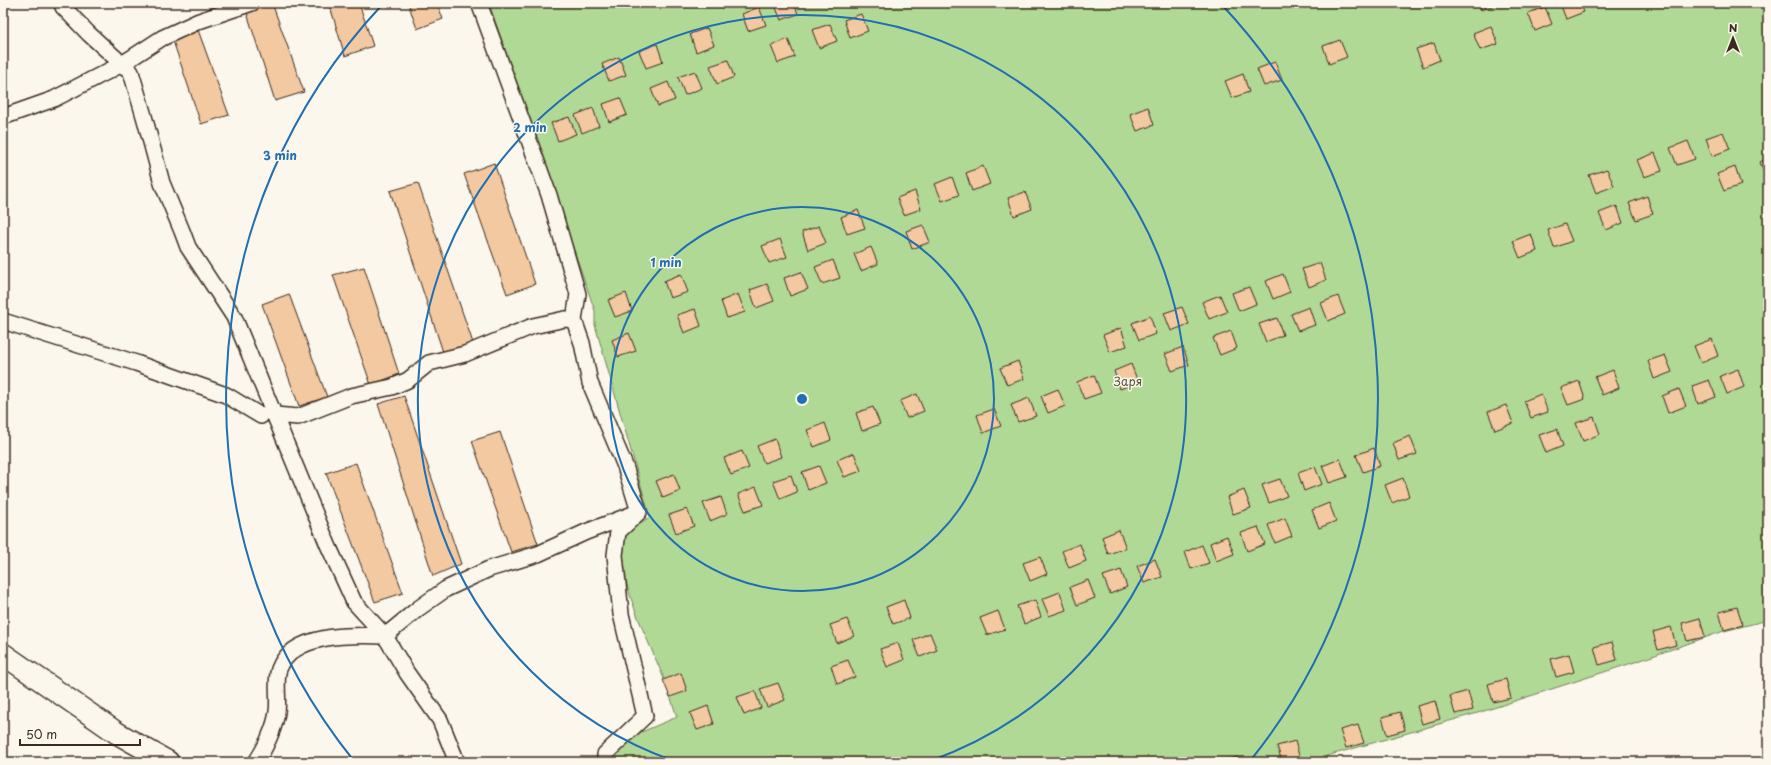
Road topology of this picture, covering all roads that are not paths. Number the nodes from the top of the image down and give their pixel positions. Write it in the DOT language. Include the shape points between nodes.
graph roads {
  1 [pos="62,3"];
  2 [pos="252,3"];
  3 [pos="479,3"];
  4 [pos="122,64"];
  5 [pos="3,117"];
  6 [pos="574,320"];
  7 [pos="3,321"];
  8 [pos="268,416"];
  9 [pos="639,512"];
  10 [pos="385,636"];
  11 [pos="3,654"];
  12 [pos="168,762"];
  13 [pos="256,762"];
  14 [pos="458,762"];
  15 [pos="606,762"];
  1 -- 4 [label="street" via="89,34"];
  2 -- 4 [label="street" via="199,21 168,35"];
  3 -- 6 [label="street" via="549,195 578,294"];
  4 -- 5 [label="street" via="54,99"];
  4 -- 8 [label="street" via="131,72 162,182 188,247 234,317"];
  6 -- 8 [label="street" via="565,319 533,326 465,354 429,363 408,380 392,387 351,396 298,417"];
  6 -- 9 [label="street" via="582,343 590,383 625,466"];
  7 -- 8 [label="street" via="136,363 226,395"];
  8 -- 10 [label="street" via="354,602"];
  9 -- 10 [label="street" via="538,554 489,569 446,589"];
  9 -- 15 [label="street" via="618,532 615,555 621,614 645,716 605,754"];
  10 -- 13 [label="street" via="344,635 305,644 290,652 279,670 277,713 264,750"];
  10 -- 14 [label="street" via="440,720"];
  11 -- 12 [label="street" via="117,732"];
}
